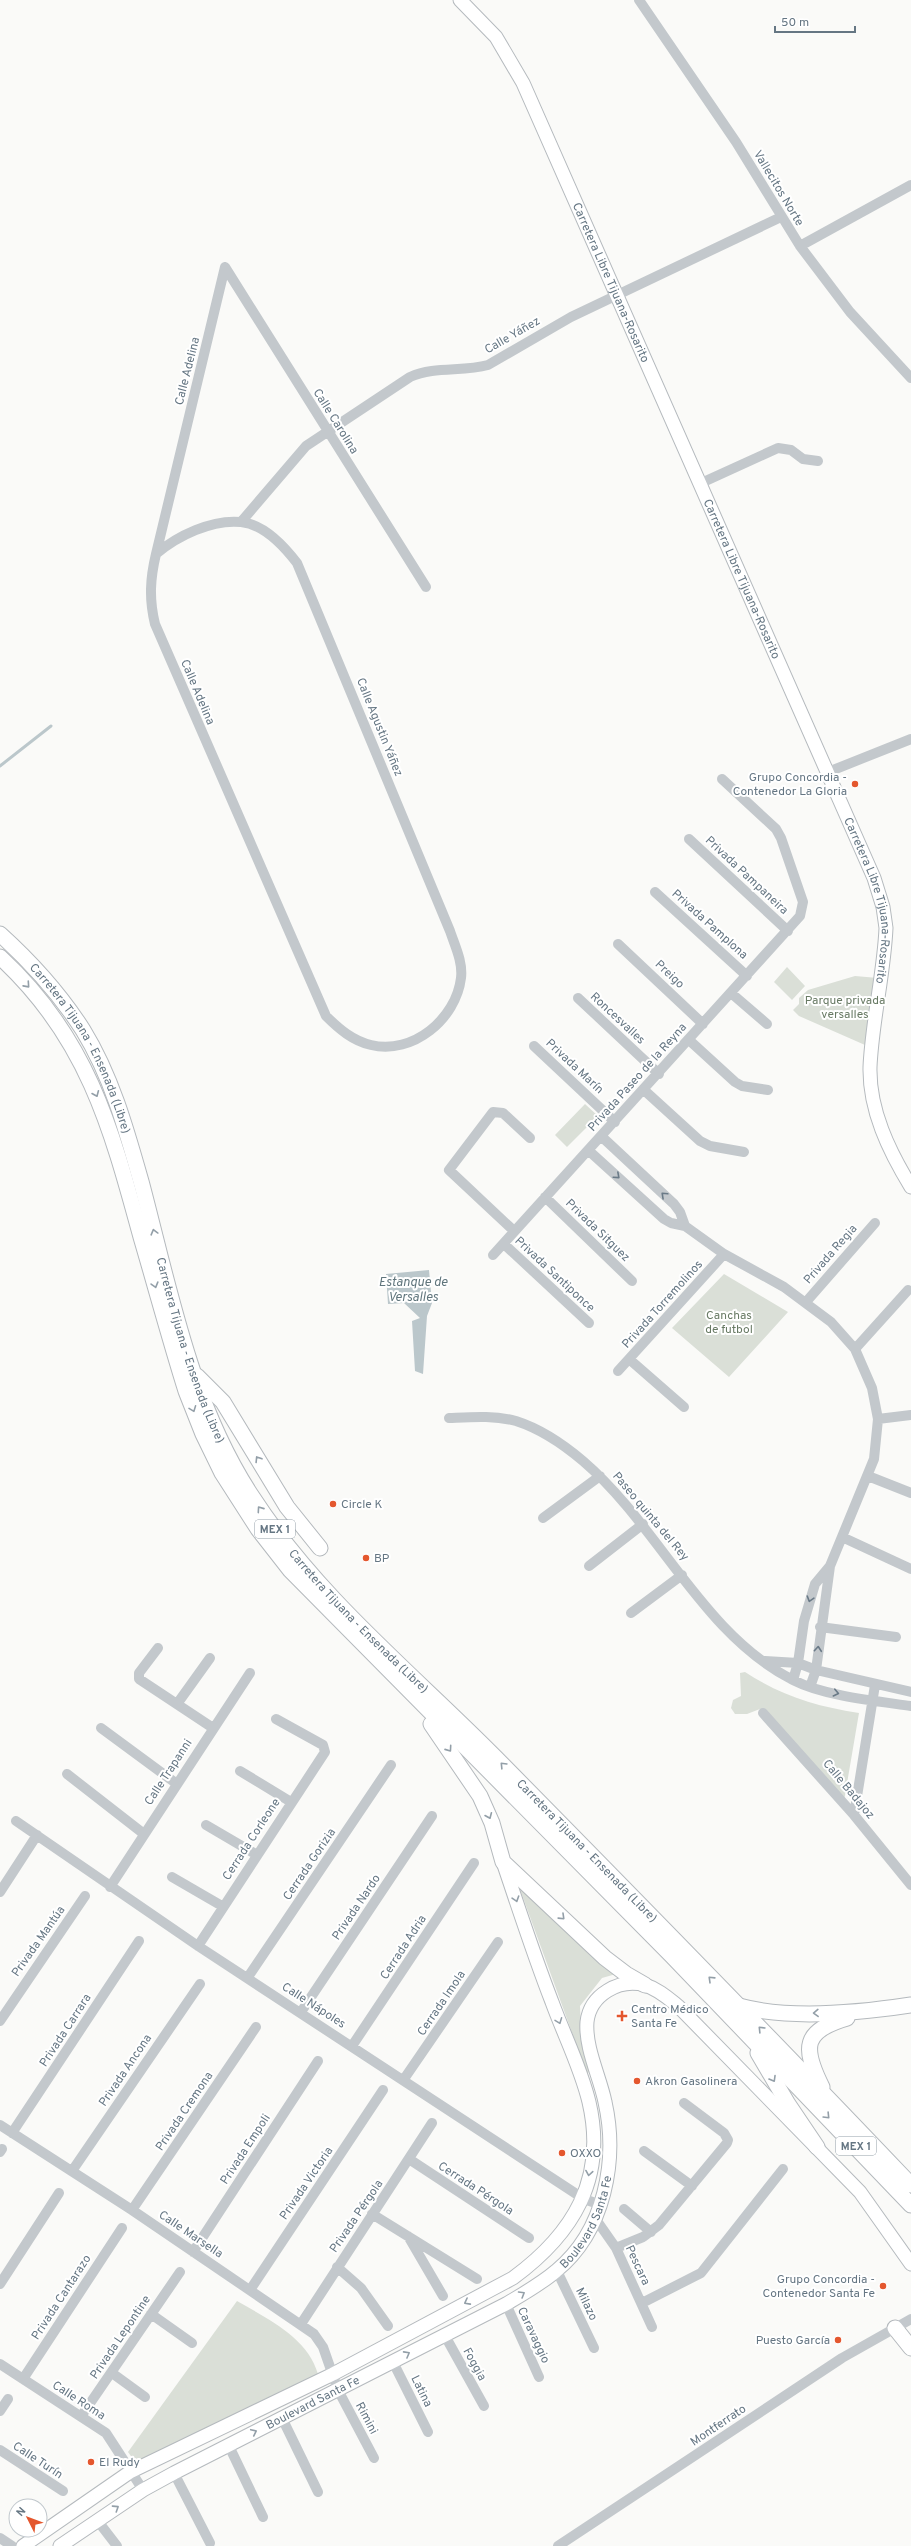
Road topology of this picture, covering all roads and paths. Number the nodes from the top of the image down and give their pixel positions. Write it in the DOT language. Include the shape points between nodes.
graph roads {
  1 [pos="460,0"];
  2 [pos="639,0"];
  3 [pos="911,184"];
  4 [pos="781,217"];
  5 [pos="800,246"];
  6 [pos="225,267"];
  7 [pos="617,294"];
  8 [pos="911,378"];
  9 [pos="326,430"];
  10 [pos="818,461"];
  11 [pos="699,484"];
  12 [pos="242,522"];
  13 [pos="156,554"];
  14 [pos="426,587"];
  15 [pos="911,739"];
  16 [pos="828,772"];
  17 [pos="722,779"];
  18 [pos="688,839"];
  19 [pos="655,892"];
  20 [pos="788,931"];
  21 [pos="0,934"];
  22 [pos="618,944"];
  23 [pos="0,957"];
  24 [pos="747,976"];
  25 [pos="731,993"];
  26 [pos="578,998"];
  27 [pos="703,1024"];
  28 [pos="767,1024"];
  29 [pos="689,1040"];
  30 [pos="413,1041"];
  31 [pos="534,1046"];
  32 [pos="659,1074"];
  33 [pos="644,1090"];
  34 [pos="768,1090"];
  35 [pos="615,1122"];
  36 [pos="601,1136"];
  37 [pos="530,1138"];
  38 [pos="588,1150"];
  39 [pos="744,1152"];
  40 [pos="911,1187"];
  41 [pos="545,1197"];
  42 [pos="874,1223"];
  43 [pos="685,1226"];
  44 [pos="514,1231"];
  45 [pos="504,1244"];
  46 [pos="724,1254"];
  47 [pos="493,1255"];
  48 [pos="632,1281"];
  49 [pos="908,1290"];
  50 [pos="806,1302"];
  51 [pos="589,1323"];
  52 [pos="855,1349"];
  53 [pos="629,1359"];
  54 [pos="618,1372"];
  55 [pos="194,1373"];
  56 [pos="684,1407"];
  57 [pos="911,1415"];
  58 [pos="449,1418"];
  59 [pos="878,1418"];
  60 [pos="600,1476"];
  61 [pos="868,1476"];
  62 [pos="911,1493"];
  63 [pos="543,1518"];
  64 [pos="643,1524"];
  65 [pos="842,1537"];
  66 [pos="320,1548"];
  67 [pos="589,1566"];
  68 [pos="830,1566"];
  69 [pos="911,1569"];
  70 [pos="682,1575"];
  71 [pos="631,1613"];
  72 [pos="820,1626"];
  73 [pos="896,1637"];
  74 [pos="158,1648"];
  75 [pos="210,1658"];
  76 [pos="762,1660"];
  77 [pos="798,1663"];
  78 [pos="816,1670"];
  79 [pos="250,1673"];
  80 [pos="793,1680"];
  81 [pos="875,1685"];
  82 [pos="810,1687"];
  83 [pos="911,1692"];
  84 [pos="411,1694"];
  85 [pos="872,1701"];
  86 [pos="177,1704"];
  87 [pos="911,1706"];
  88 [pos="763,1713"];
  89 [pos="276,1719"];
  90 [pos="101,1728"];
  91 [pos="213,1728"];
  92 [pos="390,1765"];
  93 [pos="240,1771"];
  94 [pos="67,1774"];
  95 [pos="177,1784"];
  96 [pos="291,1802"];
  97 [pos="854,1815"];
  98 [pos="432,1816"];
  99 [pos="16,1821"];
  100 [pos="206,1825"];
  101 [pos="144,1834"];
  102 [pos="37,1835"];
  103 [pos="257,1855"];
  104 [pos="503,1862"];
  105 [pos="474,1863"];
  106 [pos="172,1877"];
  107 [pos="911,1883"];
  108 [pos="110,1887"];
  109 [pos="0,1892"];
  110 [pos="86,1896"];
  111 [pos="222,1906"];
  112 [pos="139,1941"];
  113 [pos="498,1942"];
  114 [pos="198,1946"];
  115 [pos="248,1977"];
  116 [pos="200,1984"];
  117 [pos="645,1985"];
  118 [pos="911,2005"];
  119 [pos="739,2006"];
  120 [pos="869,2011"];
  121 [pos="301,2012"];
  122 [pos="0,2021"];
  123 [pos="256,2026"];
  124 [pos="746,2033"];
  125 [pos="352,2046"];
  126 [pos="318,2061"];
  127 [pos="404,2079"];
  128 [pos="602,2086"];
  129 [pos="584,2088"];
  130 [pos="383,2090"];
  131 [pos="827,2098"];
  132 [pos="684,2103"];
  133 [pos="432,2123"];
  134 [pos="0,2125"];
  135 [pos="12,2133"];
  136 [pos="817,2147"];
  137 [pos="644,2151"];
  138 [pos="409,2160"];
  139 [pos="783,2169"];
  140 [pos="72,2170"];
  141 [pos="911,2185"];
  142 [pos="692,2186"];
  143 [pos="59,2193"];
  144 [pos="584,2199"];
  145 [pos="601,2204"];
  146 [pos="911,2205"];
  147 [pos="624,2209"];
  148 [pos="132,2210"];
  149 [pos="372,2214"];
  150 [pos="595,2218"];
  151 [pos="122,2228"];
  152 [pos="650,2232"];
  153 [pos="408,2236"];
  154 [pos="529,2238"];
  155 [pos="616,2248"];
  156 [pos="193,2252"];
  157 [pos="911,2264"];
  158 [pos="337,2267"];
  159 [pos="557,2271"];
  160 [pos="180,2272"];
  161 [pos="477,2280"];
  162 [pos="0,2284"];
  163 [pos="250,2290"];
  164 [pos="443,2296"];
  165 [pos="642,2303"];
  166 [pos="506,2304"];
  167 [pos="151,2314"];
  168 [pos="911,2319"];
  169 [pos="301,2324"];
  170 [pos="388,2326"];
  171 [pos="652,2327"];
  172 [pos="895,2328"];
  173 [pos="444,2334"];
  174 [pos="192,2343"];
  175 [pos="594,2348"];
  176 [pos="911,2348"];
  177 [pos="393,2362"];
  178 [pos="0,2364"];
  179 [pos="112,2373"];
  180 [pos="333,2374"];
  181 [pos="539,2376"];
  182 [pos="23,2380"];
  183 [pos="338,2390"];
  184 [pos="145,2397"];
  185 [pos="8,2399"];
  186 [pos="484,2406"];
  187 [pos="0,2411"];
  188 [pos="82,2416"];
  189 [pos="282,2418"];
  190 [pos="428,2432"];
  191 [pos="228,2444"];
  192 [pos="0,2450"];
  193 [pos="374,2458"];
  194 [pos="130,2472"];
  195 [pos="174,2472"];
  196 [pos="143,2490"];
  197 [pos="63,2491"];
  198 [pos="318,2492"];
  199 [pos="263,2517"];
  200 [pos="97,2520"];
  201 [pos="0,2538"];
  202 [pos="210,2543"];
  203 [pos="12,2546"];
  204 [pos="23,2546"];
  205 [pos="60,2546"];
  206 [pos="117,2546"];
  207 [pos="558,2546"];
  1 -- 7 [label="main road, Carretera Libre Tijuana-Rosarito" via="508,52"];
  2 -- 4 [label="street, Vallecitos Norte" via="736,142"];
  3 -- 5 [label="street"];
  4 -- 5 [label="street, Vallecitos Norte"];
  4 -- 7 [label="street, Calle Yáñez"];
  5 -- 8 [label="street, Vallecitos Norte" via="850,312"];
  6 -- 9 [label="street, Calle Carolina"];
  6 -- 13 [label="street, Calle Adelina"];
  7 -- 9 [label="street, Calle Yáñez" via="536,336 488,365 475,369 423,372 410,377"];
  7 -- 11 [label="main road, Carretera Libre Tijuana-Rosarito"];
  9 -- 12 [label="street, Calle Yáñez" via="306,446"];
  9 -- 14 [label="street, Calle Carolina"];
  10 -- 11 [label="street" via="803,459 791,450 778,448"];
  11 -- 16 [label="main road, Carretera Libre Tijuana-Rosarito"];
  12 -- 13 [label="street, Calle Agustin Yáñez" via="220,524 190,533 170,542"];
  12 -- 30 [label="street, Calle Agustin Yáñez" via="260,529 275,540 297,563 460,960 461,977 458,993 448,1012 434,1028"];
  13 -- 30 [label="street, Calle Adelina" via="150,585 150,603 155,624 318,1002 326,1016 339,1029 356,1040 372,1046 390,1046"];
  15 -- 16 [label="street"];
  16 -- 40 [label="main road, Carretera Libre Tijuana-Rosarito" via="874,878 883,907 886,928 885,951 870,1067 872,1094 885,1137"];
  17 -- 20 [label="street, Privada Paseo de la Reyna" via="776,829 781,838 803,902 800,916"];
  18 -- 20 [label="street, Privada Pampaneira"];
  19 -- 24 [label="street, Privada Pamplona"];
  20 -- 24 [label="street, Privada Paseo de la Reyna"];
  55 -- 21 [label="highway, Carretera Tijuana - Ensenada (Libre) / MEX 1, one-way" via="127,1131 100,1062 83,1031 48,982"];
  22 -- 27 [label="street, Preigo"];
  23 -- 84 [label="highway, Carretera Tijuana - Ensenada (Libre) / MEX 1, one-way" via="46,1006 85,1068 108,1122 186,1391 222,1473 251,1519 290,1570"];
  24 -- 25 [label="street, Privada Paseo de la Reyna"];
  25 -- 27 [label="street, Privada Paseo de la Reyna"];
  25 -- 28 [label="street"];
  26 -- 32 [label="street, Roncesvalles"];
  27 -- 29 [label="street, Privada Paseo de la Reyna"];
  29 -- 32 [label="street, Privada Paseo de la Reyna"];
  29 -- 34 [label="street" via="735,1082 742,1086"];
  31 -- 35 [label="street, Privada Marín"];
  32 -- 33 [label="street, Privada Paseo de la Reyna"];
  33 -- 35 [label="street, Privada Paseo de la Reyna"];
  33 -- 39 [label="street" via="700,1141 710,1146"];
  35 -- 36 [label="street, Privada Paseo de la Reyna"];
  36 -- 38 [label="street, Privada Paseo de la Reyna"];
  43 -- 36 [label="street, one-way" via="674,1204"];
  37 -- 44 [label="street" via="503,1113 493,1112 449,1170"];
  38 -- 41 [label="street, Privada Paseo de la Reyna"];
  38 -- 43 [label="street, one-way" via="664,1219"];
  41 -- 44 [label="street, Privada Paseo de la Reyna"];
  41 -- 48 [label="street, Privada Sitguez"];
  42 -- 50 [label="street, Privada Regia"];
  43 -- 46 [label="street"];
  44 -- 45 [label="street, Privada Paseo de la Reyna"];
  45 -- 47 [label="street, Privada Paseo de la Reyna"];
  45 -- 51 [label="street, Privada Santiponce"];
  46 -- 50 [label="street" via="760,1272"];
  46 -- 53 [label="street, Privada Torremolinos"];
  49 -- 52 [label="street"];
  50 -- 52 [label="street" via="831,1322"];
  52 -- 59 [label="street" via="872,1388"];
  53 -- 54 [label="street, Privada Torremolinos"];
  53 -- 56 [label="street"];
  66 -- 55 [label="highway, one-way" via="287,1507 223,1402"];
  119 -- 55 [label="highway, Carretera Tijuana - Ensenada (Libre) / MEX 1, one-way" via="303,1565 246,1488 213,1423"];
  57 -- 59 [label="street"];
  58 -- 60 [label="street, Paseo quinta del Rey" via="495,1418 531,1427 574,1453"];
  59 -- 61 [label="street" via="878,1438"];
  60 -- 63 [label="street"];
  60 -- 64 [label="street, Paseo quinta del Rey"];
  61 -- 62 [label="street"];
  61 -- 65 [label="street"];
  64 -- 67 [label="street"];
  64 -- 70 [label="street, Paseo quinta del Rey"];
  65 -- 68 [label="street"];
  65 -- 69 [label="street"];
  68 -- 72 [label="street" via="829,1587"];
  68 -- 77 [label="street, one-way" via="815,1584 804,1622"];
  70 -- 71 [label="street"];
  70 -- 76 [label="street, Paseo quinta del Rey" via="740,1644"];
  72 -- 73 [label="street"];
  78 -- 72 [label="street, one-way"];
  74 -- 86 [label="street" via="138,1678"];
  75 -- 86 [label="street"];
  76 -- 77 [label="street"];
  76 -- 80 [label="street, Paseo quinta del Rey"];
  77 -- 78 [label="street"];
  77 -- 80 [label="street"];
  78 -- 81 [label="street"];
  78 -- 82 [label="street"];
  79 -- 91 [label="street, Calle Trapanni"];
  80 -- 82 [label="street, Paseo quinta del Rey"];
  81 -- 83 [label="street"];
  81 -- 85 [label="street"];
  82 -- 85 [label="street, Paseo quinta del Rey, one-way"];
  84 -- 104 [label="highway, one-way" via="480,1796 492,1823"];
  84 -- 124 [label="highway, Carretera Tijuana - Ensenada (Libre) / MEX 1"];
  85 -- 87 [label="street, Paseo quinta del Rey"];
  85 -- 97 [label="street"];
  86 -- 91 [label="street"];
  88 -- 97 [label="street, Calle Badajoz"];
  89 -- 96 [label="street, Cerrada Corleone" via="325,1748"];
  90 -- 95 [label="street"];
  91 -- 95 [label="street, Calle Trapanni"];
  92 -- 115 [label="street, Cerrada Gorizia"];
  93 -- 96 [label="street"];
  94 -- 101 [label="street"];
  95 -- 101 [label="street, Calle Trapanni"];
  96 -- 103 [label="street, Cerrada Corleone"];
  97 -- 107 [label="street, Calle Badajoz"];
  98 -- 121 [label="street, Privada Nardo"];
  99 -- 102 [label="street, Calle Nápoles"];
  100 -- 103 [label="street"];
  101 -- 108 [label="street, Calle Trapanni"];
  102 -- 108 [label="street, Calle Nápoles"];
  102 -- 109 [label="street"];
  103 -- 111 [label="street, Cerrada Corleone"];
  104 -- 117 [label="highway, one-way" via="605,1958"];
  104 -- 129 [label="main road, Boulevard Santa Fe, one-way" via="537,1964"];
  105 -- 125 [label="street, Cerrada Adria"];
  106 -- 111 [label="street"];
  108 -- 114 [label="street, Calle Nápoles"];
  110 -- 122 [label="street, Privada Mantúa"];
  111 -- 114 [label="street, Cerrada Corleone"];
  112 -- 135 [label="street, Privada Carrara"];
  113 -- 127 [label="street, Cerrada Imola"];
  114 -- 115 [label="street, Calle Nápoles"];
  115 -- 121 [label="street, Calle Nápoles"];
  116 -- 140 [label="street, Privada Ancona"];
  117 -- 128 [label="main road, Boulevard Santa Fe" via="625,1984 614,1987 600,1996 590,2007 587,2024 592,2056"];
  117 -- 136 [label="main road, Boulevard Santa Fe" via="678,2006 797,2130"];
  118 -- 120 [label="highway"];
  120 -- 119 [label="highway, one-way" via="784,2013"];
  131 -- 119 [label="highway, Carretera Tijuana - Ensenada (Libre) / MEX 1, one-way"];
  120 -- 131 [label="highway" via="829,2023 820,2029 809,2045 811,2064"];
  121 -- 125 [label="street, Calle Nápoles"];
  123 -- 148 [label="street, Privada Cremona"];
  124 -- 136 [label="highway, one-way"];
  124 -- 146 [label="highway, Carretera Tijuana - Ensenada (Libre) / MEX 1, one-way"];
  125 -- 127 [label="street, Calle Nápoles"];
  126 -- 156 [label="street, Privada Empoli"];
  127 -- 144 [label="street, Calle Nápoles"];
  128 -- 129 [label="street"];
  128 -- 145 [label="main road, Boulevard Santa Fe" via="611,2130 610,2158"];
  129 -- 144 [label="main road, Boulevard Santa Fe, one-way" via="589,2102 592,2145"];
  130 -- 163 [label="street, Privada Victoria"];
  131 -- 141 [label="highway, Carretera Tijuana - Ensenada (Libre) / MEX 1"];
  132 -- 142 [label="street" via="724,2133 728,2140"];
  133 -- 138 [label="street, Privada Pérgola"];
  134 -- 135 [label="street, Calle Marsella"];
  135 -- 140 [label="street, Calle Marsella"];
  136 -- 157 [label="main road, Boulevard Santa Fe" via="860,2192"];
  137 -- 142 [label="street"];
  138 -- 149 [label="street, Privada Pérgola"];
  138 -- 154 [label="street, Cerrada Pérgola"];
  139 -- 165 [label="street" via="701,2273"];
  140 -- 148 [label="street, Calle Marsella"];
  142 -- 152 [label="street"];
  143 -- 162 [label="street"];
  144 -- 145 [label="street, Calle Nápoles"];
  144 -- 180 [label="main road, Boulevard Santa Fe, one-way" via="562,2234 534,2263 513,2278"];
  145 -- 150 [label="main road, Boulevard Santa Fe"];
  147 -- 152 [label="street"];
  148 -- 156 [label="street, Calle Marsella"];
  149 -- 153 [label="street"];
  149 -- 158 [label="street, Privada Pérgola"];
  150 -- 155 [label="street, Pescara"];
  150 -- 159 [label="main road, Boulevard Santa Fe" via="580,2245"];
  151 -- 182 [label="street, Privada Cantarazo"];
  152 -- 155 [label="street"];
  153 -- 161 [label="street"];
  153 -- 164 [label="street"];
  155 -- 165 [label="street, Pescara"];
  156 -- 163 [label="street, Calle Marsella"];
  158 -- 169 [label="street, Privada Pérgola"];
  158 -- 170 [label="street" via="361,2288"];
  166 -- 159 [label="main road, Boulevard Santa Fe, one-way"];
  159 -- 175 [label="street, Milazo"];
  160 -- 167 [label="street, Privada Lepontine"];
  163 -- 169 [label="street, Calle Marsella"];
  165 -- 171 [label="street, Pescara"];
  166 -- 173 [label="main road, Boulevard Santa Fe"];
  166 -- 181 [label="street, Caravaggio"];
  167 -- 174 [label="street"];
  167 -- 179 [label="street, Privada Lepontine"];
  168 -- 172 [label="street, Montferrato"];
  169 -- 180 [label="street, Calle Marsella" via="319,2340"];
  172 -- 176 [label="highway"];
  172 -- 207 [label="street, Montferrato" via="842,2358"];
  177 -- 173 [label="main road, Boulevard Santa Fe, one-way"];
  173 -- 186 [label="street, Foggia"];
  177 -- 183 [label="main road, Boulevard Santa Fe"];
  177 -- 190 [label="street, Latina"];
  178 -- 182 [label="street, Calle Roma"];
  179 -- 184 [label="street"];
  179 -- 188 [label="street, Privada Lepontine"];
  180 -- 183 [label="street, Calle Marsella"];
  180 -- 194 [label="main road, Boulevard Santa Fe"];
  182 -- 188 [label="street, Calle Roma"];
  183 -- 189 [label="main road, Boulevard Santa Fe"];
  183 -- 193 [label="street, Rimini"];
  185 -- 187 [label="street"];
  188 -- 194 [label="street, Calle Roma" via="106,2434"];
  191 -- 189 [label="main road, Boulevard Santa Fe, one-way"];
  189 -- 198 [label="street"];
  191 -- 195 [label="main road, Boulevard Santa Fe"];
  191 -- 199 [label="street"];
  192 -- 197 [label="street, Calle Turín"];
  194 -- 196 [label="street, Calle Roma"];
  194 -- 204 [label="main road, Boulevard Santa Fe"];
  195 -- 196 [label="main road, Boulevard Santa Fe"];
  195 -- 202 [label="street"];
  200 -- 196 [label="main road, Boulevard Santa Fe, one-way"];
  200 -- 205 [label="main road, Boulevard Santa Fe"];
  200 -- 206 [label="street"];
  201 -- 203 [label="street"];
}
